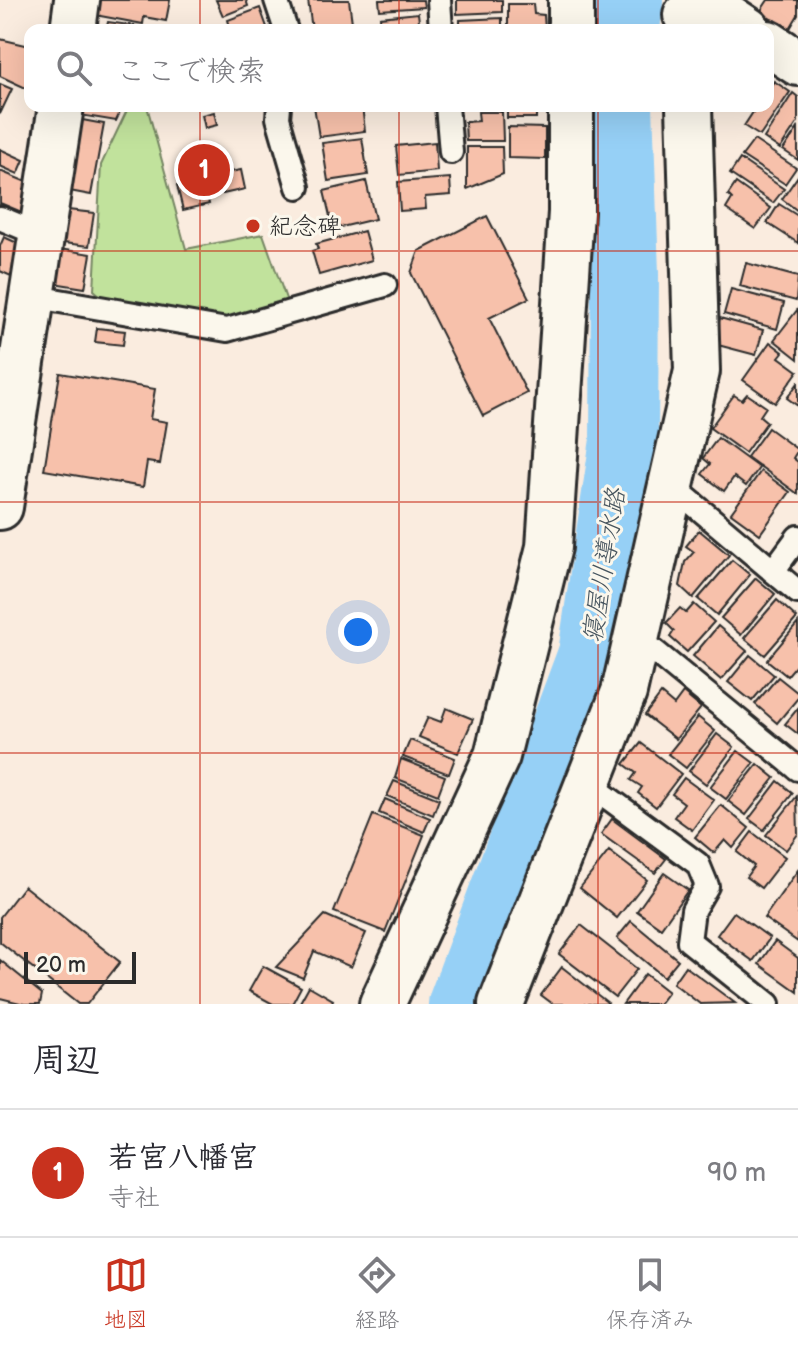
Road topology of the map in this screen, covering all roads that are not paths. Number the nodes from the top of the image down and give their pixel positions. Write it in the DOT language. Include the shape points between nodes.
graph roads {
  1 [pos="77,0"];
  2 [pos="276,0"];
  3 [pos="439,0"];
  4 [pos="571,0"];
  5 [pos="686,15"];
  6 [pos="74,24"];
  7 [pos="284,24"];
  8 [pos="441,24"];
  9 [pos="571,24"];
  10 [pos="739,24"];
  11 [pos="774,47"];
  12 [pos="798,63"];
  13 [pos="60,112"];
  14 [pos="278,112"];
  15 [pos="448,112"];
  16 [pos="571,112"];
  17 [pos="689,112"];
  18 [pos="451,152"];
  19 [pos="298,187"];
  20 [pos="0,218"];
  21 [pos="41,235"];
  22 [pos="385,285"];
  23 [pos="31,296"];
  24 [pos="671,485"];
  25 [pos="0,507"];
  26 [pos="798,537"];
  27 [pos="773,571"];
  28 [pos="798,592"];
  29 [pos="637,637"];
  30 [pos="798,769"];
  31 [pos="588,783"];
  32 [pos="382,1004"];
  33 [pos="501,1004"];
  34 [pos="768,1004"];
  1 -- 6 [label="street"];
  2 -- 7 [label="lane"];
  3 -- 8 [label="lane"];
  4 -- 9 [label="street"];
  5 -- 10 [label="street" via="727,16"];
  11 -- 12 [label="street"];
  13 -- 21 [label="street"];
  14 -- 19 [label="lane"];
  15 -- 18 [label="lane"];
  16 -- 32 [label="street" via="571,212 549,547 497,756"];
  17 -- 24 [label="street" via="697,371"];
  20 -- 21 [label="lane"];
  21 -- 23 [label="street"];
  22 -- 23 [label="lane" via="227,330"];
  23 -- 25 [label="street"];
  24 -- 27 [label="lane"];
  24 -- 29 [label="street"];
  26 -- 27 [label="lane"];
  27 -- 28 [label="lane"];
  29 -- 30 [label="lane"];
  29 -- 31 [label="street" via="624,692"];
  31 -- 33 [label="street"];
  31 -- 34 [label="lane" via="698,864 707,886 693,910 689,941"];
}
